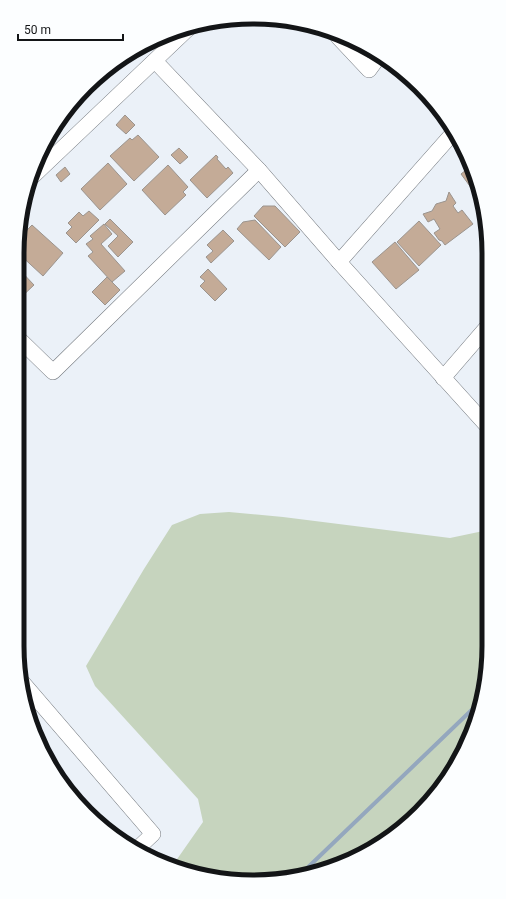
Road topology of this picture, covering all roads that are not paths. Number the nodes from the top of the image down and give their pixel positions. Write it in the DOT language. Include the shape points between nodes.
graph roads {
  1 [pos="181,35"];
  2 [pos="343,42"];
  3 [pos="376,60"];
  4 [pos="155,61"];
  5 [pos="450,137"];
  6 [pos="39,170"];
  7 [pos="259,170"];
  8 [pos="339,262"];
  9 [pos="482,333"];
  10 [pos="24,344"];
  11 [pos="443,378"];
  12 [pos="482,420"];
  13 [pos="28,688"];
  14 [pos="141,845"];
  1 -- 4 [label="street"];
  2 -- 3 [label="street" via="369,70"];
  4 -- 6 [label="street"];
  4 -- 7 [label="street"];
  5 -- 8 [label="street"];
  7 -- 8 [label="street"];
  7 -- 10 [label="street" via="53,372"];
  8 -- 11 [label="street"];
  9 -- 11 [label="street"];
  11 -- 12 [label="street"];
  13 -- 14 [label="street" via="153,834"];
}
